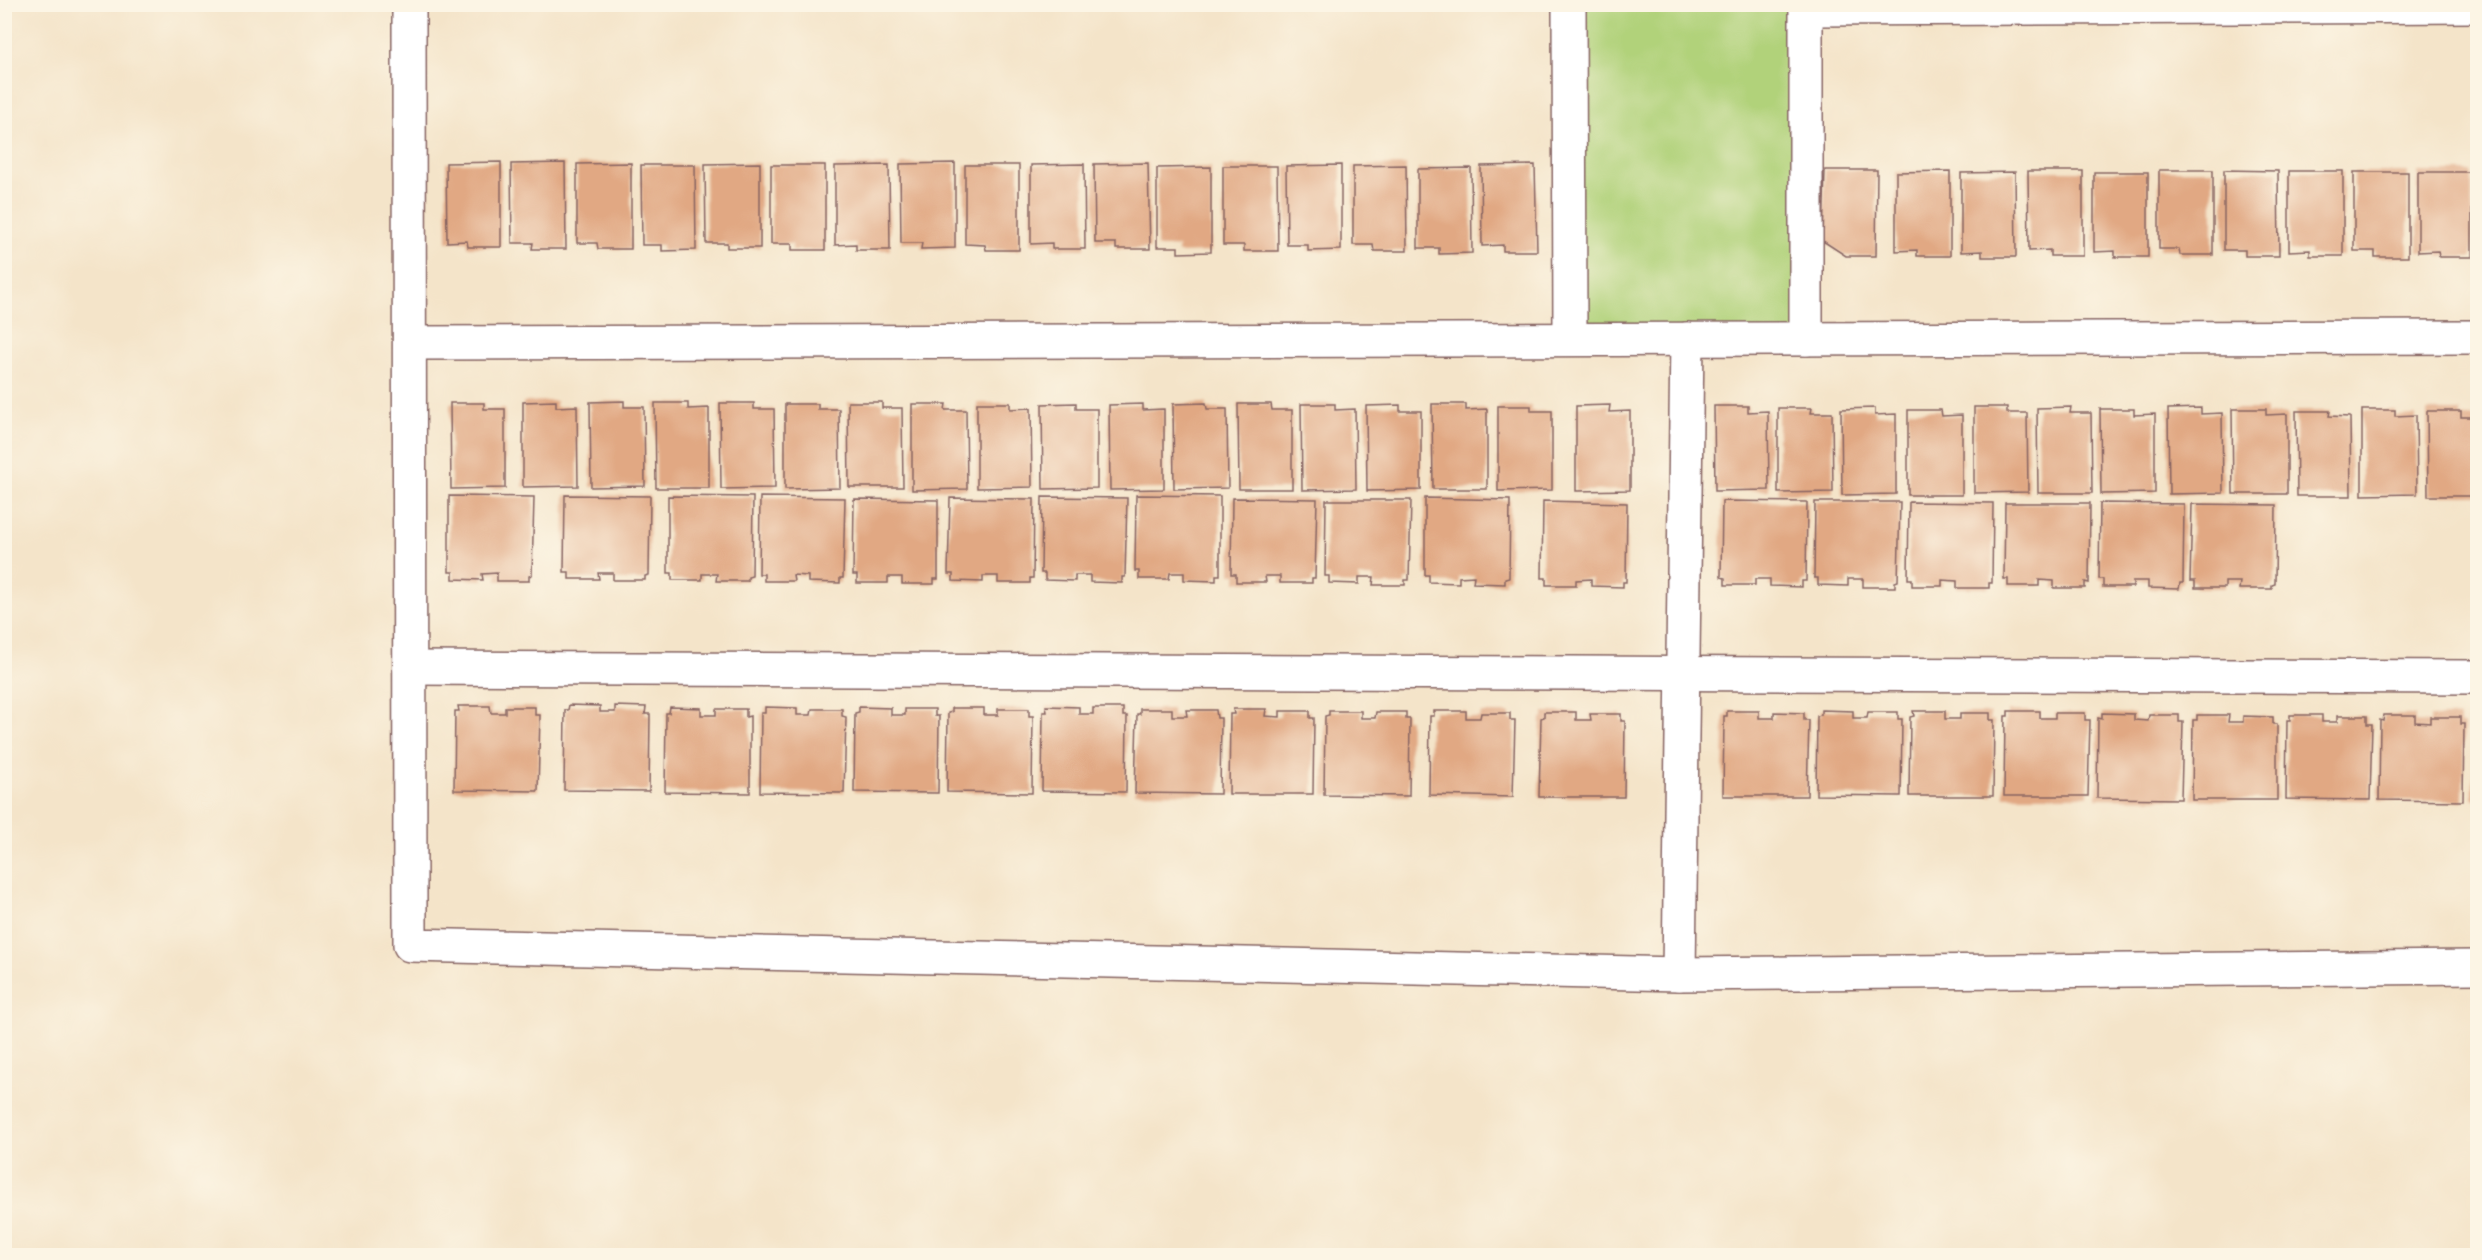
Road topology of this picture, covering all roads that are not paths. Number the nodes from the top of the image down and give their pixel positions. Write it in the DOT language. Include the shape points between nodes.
graph roads {
  1 [pos="409,4"];
  2 [pos="1569,4"];
  3 [pos="2478,6"];
  4 [pos="1806,7"];
  5 [pos="2478,337"];
  6 [pos="1570,339"];
  7 [pos="1687,339"];
  8 [pos="1806,339"];
  9 [pos="410,343"];
  10 [pos="410,668"];
  11 [pos="1683,674"];
  12 [pos="2478,676"];
  13 [pos="2478,967"];
  14 [pos="1679,974"];
  1 -- 9 [label="street"];
  2 -- 6 [label="street"];
  3 -- 4 [label="street"];
  4 -- 8 [label="street"];
  5 -- 8 [label="street"];
  6 -- 7 [label="street"];
  6 -- 9 [label="street"];
  7 -- 8 [label="street"];
  7 -- 11 [label="street"];
  9 -- 10 [label="street"];
  10 -- 11 [label="street"];
  10 -- 14 [label="street" via="410,945"];
  11 -- 12 [label="street"];
  11 -- 14 [label="street"];
  13 -- 14 [label="street"];
}
